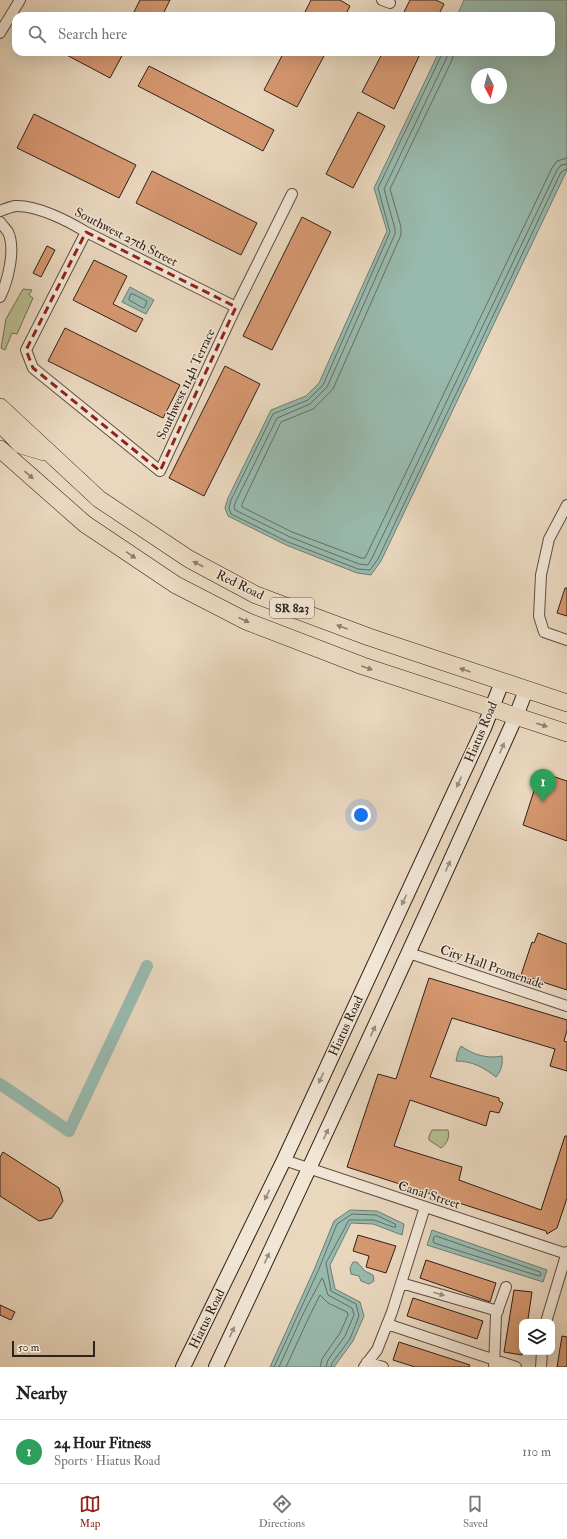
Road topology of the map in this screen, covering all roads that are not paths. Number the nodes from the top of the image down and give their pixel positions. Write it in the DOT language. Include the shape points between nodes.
graph roads {
  1 [pos="20,0"];
  2 [pos="13,12"];
  3 [pos="12,13"];
  4 [pos="0,33"];
  5 [pos="292,194"];
  6 [pos="0,211"];
  7 [pos="0,222"];
  8 [pos="86,232"];
  9 [pos="0,297"];
  10 [pos="236,307"];
  11 [pos="0,407"];
  12 [pos="0,423"];
  13 [pos="0,449"];
  14 [pos="50,454"];
  15 [pos="567,505"];
  16 [pos="567,640"];
  17 [pos="502,682"];
  18 [pos="526,690"];
  19 [pos="567,704"];
  20 [pos="492,708"];
  21 [pos="516,716"];
  22 [pos="567,733"];
  23 [pos="409,953"];
  24 [pos="567,1006"];
  25 [pos="284,1160"];
  26 [pos="310,1169"];
  27 [pos="425,1207"];
  28 [pos="567,1253"];
  29 [pos="401,1283"];
  30 [pos="506,1287"];
  31 [pos="498,1311"];
  32 [pos="547,1319"];
  33 [pos="387,1324"];
  34 [pos="542,1355"];
  35 [pos="494,1363"];
  36 [pos="366,1365"];
  37 [pos="183,1367"];
  38 [pos="216,1367"];
  39 [pos="383,1367"];
  40 [pos="516,1367"];
  41 [pos="541,1367"];
  1 -- 2 [label="street"];
  3 -- 4 [label="street"];
  5 -- 10 [label="street, Southwest 114h Terrace"];
  6 -- 8 [label="street, Southwest 27th Street" via="15,206 39,210 63,219"];
  7 -- 9 [label="street" via="8,232 10,261 9,274"];
  8 -- 10 [label="street, Southwest 27th Street"];
  8 -- 10 [label="street, Southwest 114h Terrace" via="26,350 34,368 160,471"];
  11 -- 14 [label="highway, Red Road / SR 823"];
  12 -- 14 [label="highway" via="21,445"];
  13 -- 20 [label="highway, SR 823, one-way" via="85,524 176,585 260,627 363,666"];
  17 -- 14 [label="highway, Red Road / SR 823, one-way" via="256,595 189,559 99,499"];
  15 -- 16 [label="street" via="549,539 542,575 539,616 544,632"];
  17 -- 18 [label="highway, Red Road / SR 823"];
  17 -- 20 [label="main road, Hiatus Road"];
  18 -- 19 [label="highway, Red Road / SR 823"];
  18 -- 21 [label="main road, Hiatus Road"];
  20 -- 21 [label="highway, SR 823"];
  20 -- 25 [label="main road, Hiatus Road, one-way"];
  21 -- 22 [label="highway, SR 823, one-way"];
  23 -- 21 [label="main road, Hiatus Road, one-way"];
  23 -- 24 [label="street, City Hall Promenade"];
  26 -- 23 [label="main road, Hiatus Road, one-way"];
  25 -- 26 [label="street, Canal Street"];
  25 -- 37 [label="main road, Hiatus Road, one-way"];
  26 -- 27 [label="street, Canal Street"];
  38 -- 26 [label="main road, Hiatus Road, one-way"];
  27 -- 28 [label="street, Canal Street"];
  27 -- 29 [label="street"];
  28 -- 32 [label="street"];
  29 -- 31 [label="street, one-way"];
  29 -- 33 [label="street"];
  30 -- 31 [label="street"];
  31 -- 35 [label="street"];
  33 -- 35 [label="street"];
  33 -- 36 [label="street" via="377,1350"];
  34 -- 41 [label="street"];
  35 -- 40 [label="street"];
  36 -- 39 [label="street"];
}
